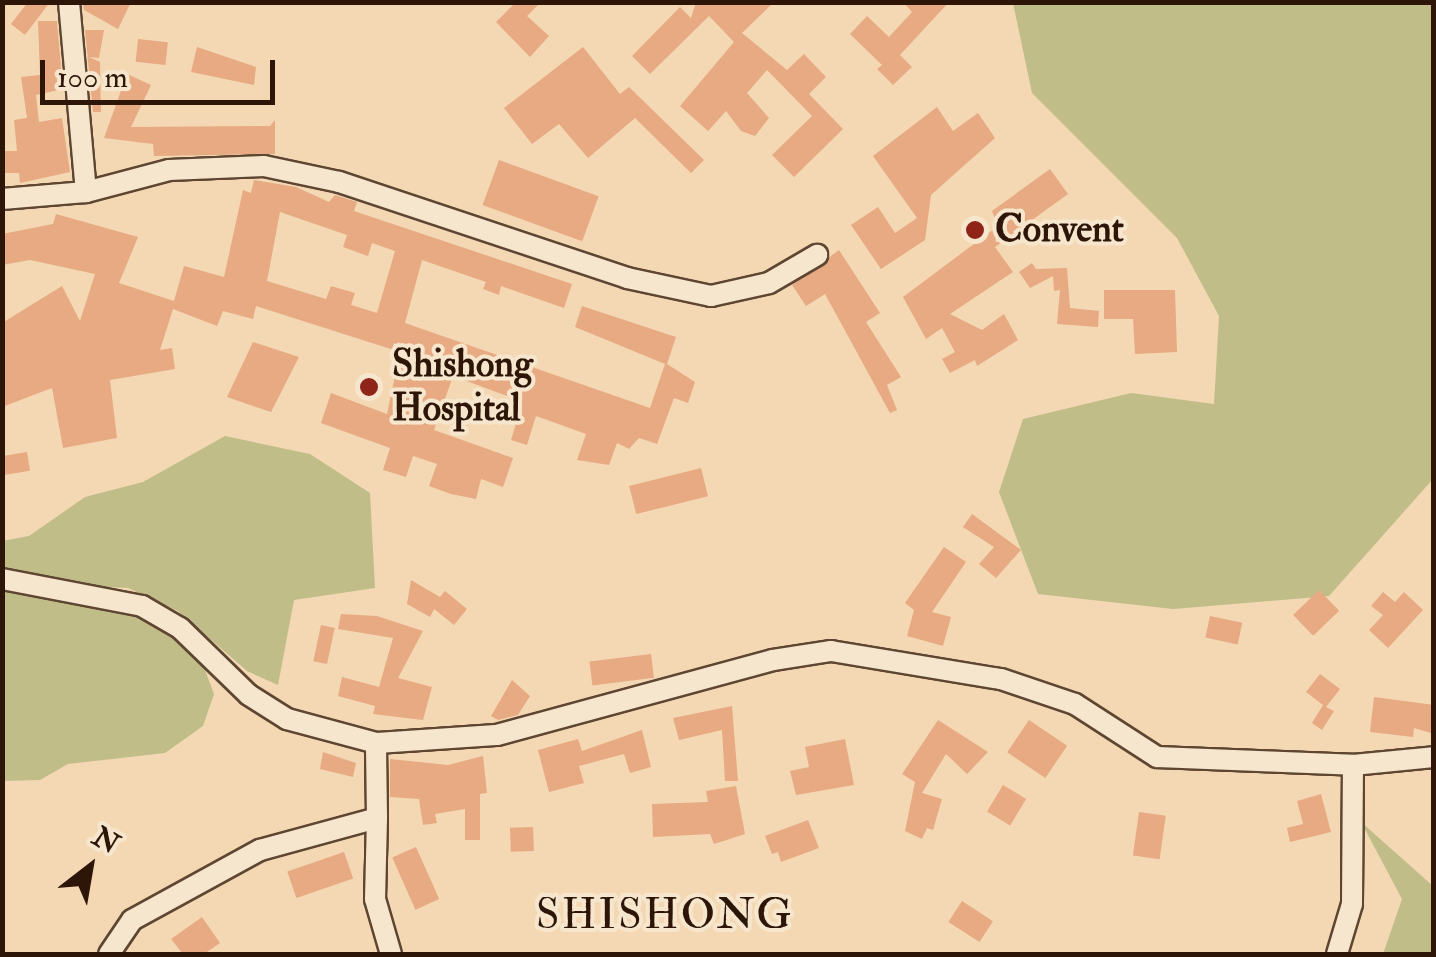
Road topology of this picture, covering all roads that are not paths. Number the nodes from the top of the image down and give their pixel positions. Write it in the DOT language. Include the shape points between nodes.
graph roads {
  1 [pos="69,2"];
  2 [pos="86,192"];
  3 [pos="2,198"];
  4 [pos="817,255"];
  5 [pos="2,579"];
  6 [pos="376,744"];
  7 [pos="1434,757"];
  8 [pos="1353,764"];
  9 [pos="377,818"];
  10 [pos="109,954"];
  11 [pos="390,954"];
  12 [pos="1338,954"];
  1 -- 2 [label="street"];
  2 -- 3 [label="street"];
  2 -- 4 [label="street" via="168,170 264,166 339,182 626,278 711,296 768,283"];
  5 -- 6 [label="street" via="142,606 180,628 250,695 286,719"];
  6 -- 8 [label="street" via="497,735 773,660 831,651 1001,679 1075,704 1156,756"];
  6 -- 9 [label="street"];
  7 -- 8 [label="street"];
  8 -- 12 [label="street" via="1352,904"];
  9 -- 10 [label="street" via="260,850 132,920"];
  9 -- 11 [label="street" via="376,899"];
}
